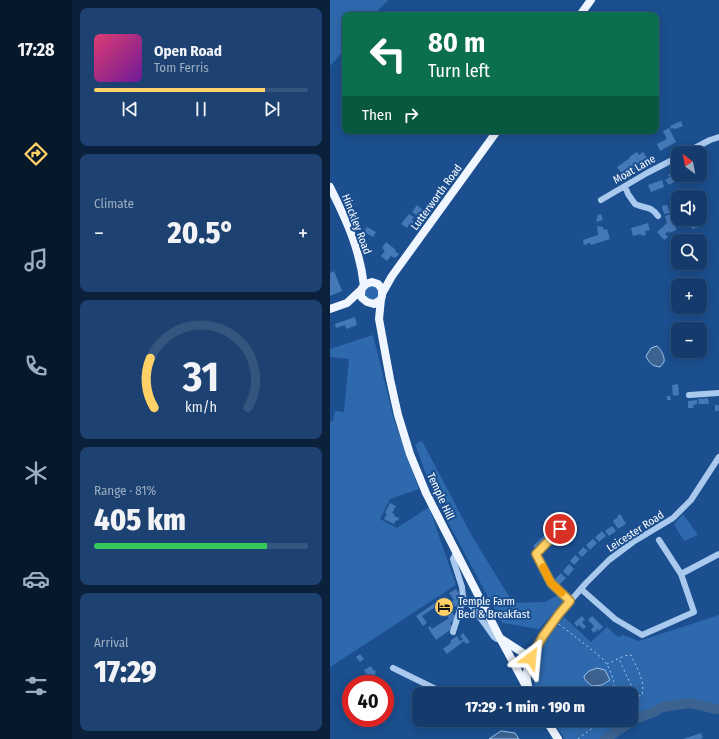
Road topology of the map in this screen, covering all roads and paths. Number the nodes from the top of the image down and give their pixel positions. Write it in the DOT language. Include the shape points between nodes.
graph roads {
  1 [pos="591,0"];
  2 [pos="582,12"];
  3 [pos="495,134"];
  4 [pos="719,137"];
  5 [pos="698,146"];
  6 [pos="671,161"];
  7 [pos="626,186"];
  8 [pos="330,187"];
  9 [pos="601,200"];
  10 [pos="658,216"];
  11 [pos="362,269"];
  12 [pos="392,276"];
  13 [pos="374,282"];
  14 [pos="363,288"];
  15 [pos="382,296"];
  16 [pos="347,303"];
  17 [pos="369,303"];
  18 [pos="330,309"];
  19 [pos="379,319"];
  20 [pos="719,393"];
  21 [pos="689,394"];
  22 [pos="719,457"];
  23 [pos="560,529"];
  24 [pos="659,540"];
  25 [pos="457,554"];
  26 [pos="719,554"];
  27 [pos="681,574"];
  28 [pos="581,589"];
  29 [pos="570,601"];
  30 [pos="466,602"];
  31 [pos="554,620"];
  32 [pos="453,632"];
  33 [pos="500,638"];
  34 [pos="531,658"];
  35 [pos="619,659"];
  36 [pos="607,664"];
  37 [pos="393,668"];
  38 [pos="432,687"];
  39 [pos="526,687"];
  40 [pos="528,687"];
  41 [pos="614,687"];
  42 [pos="550,727"];
  43 [pos="594,727"];
  44 [pos="558,739"];
  45 [pos="578,739"];
  1 -- 2 [label="main road"];
  3 -- 12 [label="main road, Lutterworth Road"];
  4 -- 5 [label="street"];
  6 -- 7 [label="street, Moat Lane"];
  7 -- 9 [label="street, Moat Lane"];
  7 -- 10 [label="street" via="635,204 651,208"];
  8 -- 11 [label="main road, Hinckley Road" via="353,237"];
  11 -- 13 [label="main road, Hinckley Road"];
  11 -- 14 [label="main road, Hinckley Road"];
  12 -- 13 [label="main road"];
  12 -- 15 [label="main road, Lutterworth Road"];
  13 -- 14 [label="main road" via="366,284"];
  13 -- 15 [label="main road" via="380,286"];
  14 -- 16 [label="main road"];
  14 -- 17 [label="main road" via="361,296"];
  15 -- 17 [label="main road" via="376,303"];
  15 -- 19 [label="main road, Temple Hill"];
  16 -- 17 [label="main road"];
  16 -- 18 [label="main road"];
  17 -- 19 [label="main road, Temple Hill"];
  19 -- 25 [label="main road, Temple Hill" via="398,415 410,454 426,493"];
  20 -- 21 [label="street"];
  22 -- 28 [label="street, Leicester Road" via="691,500 673,518 609,560"];
  23 -- 29 [label="street" via="536,554 551,583"];
  24 -- 27 [label="street"];
  25 -- 30 [label="street" via="453,558"];
  25 -- 33 [label="main road, Temple Hill"];
  26 -- 27 [label="street"];
  27 -- 28 [label="street" via="694,612 642,636 615,619"];
  28 -- 29 [label="street, Leicester Road"];
  29 -- 31 [label="street, Leicester Road"];
  30 -- 32 [label="street" via="461,606"];
  30 -- 33 [label="street" via="472,606 494,637"];
  31 -- 34 [label="street, Leicester Road"];
  31 -- 36 [label="path"];
  33 -- 34 [label="main road"];
  33 -- 39 [label="main road, Temple Hill"];
  34 -- 40 [label="main road" via="527,668"];
  35 -- 35 [label="path" via="631,655 642,682 642,695 637,695"];
  35 -- 36 [label="path"];
  36 -- 41 [label="path"];
  37 -- 38 [label="street"];
  42 -- 44 [label="main road"];
  43 -- 45 [label="path"];
}
